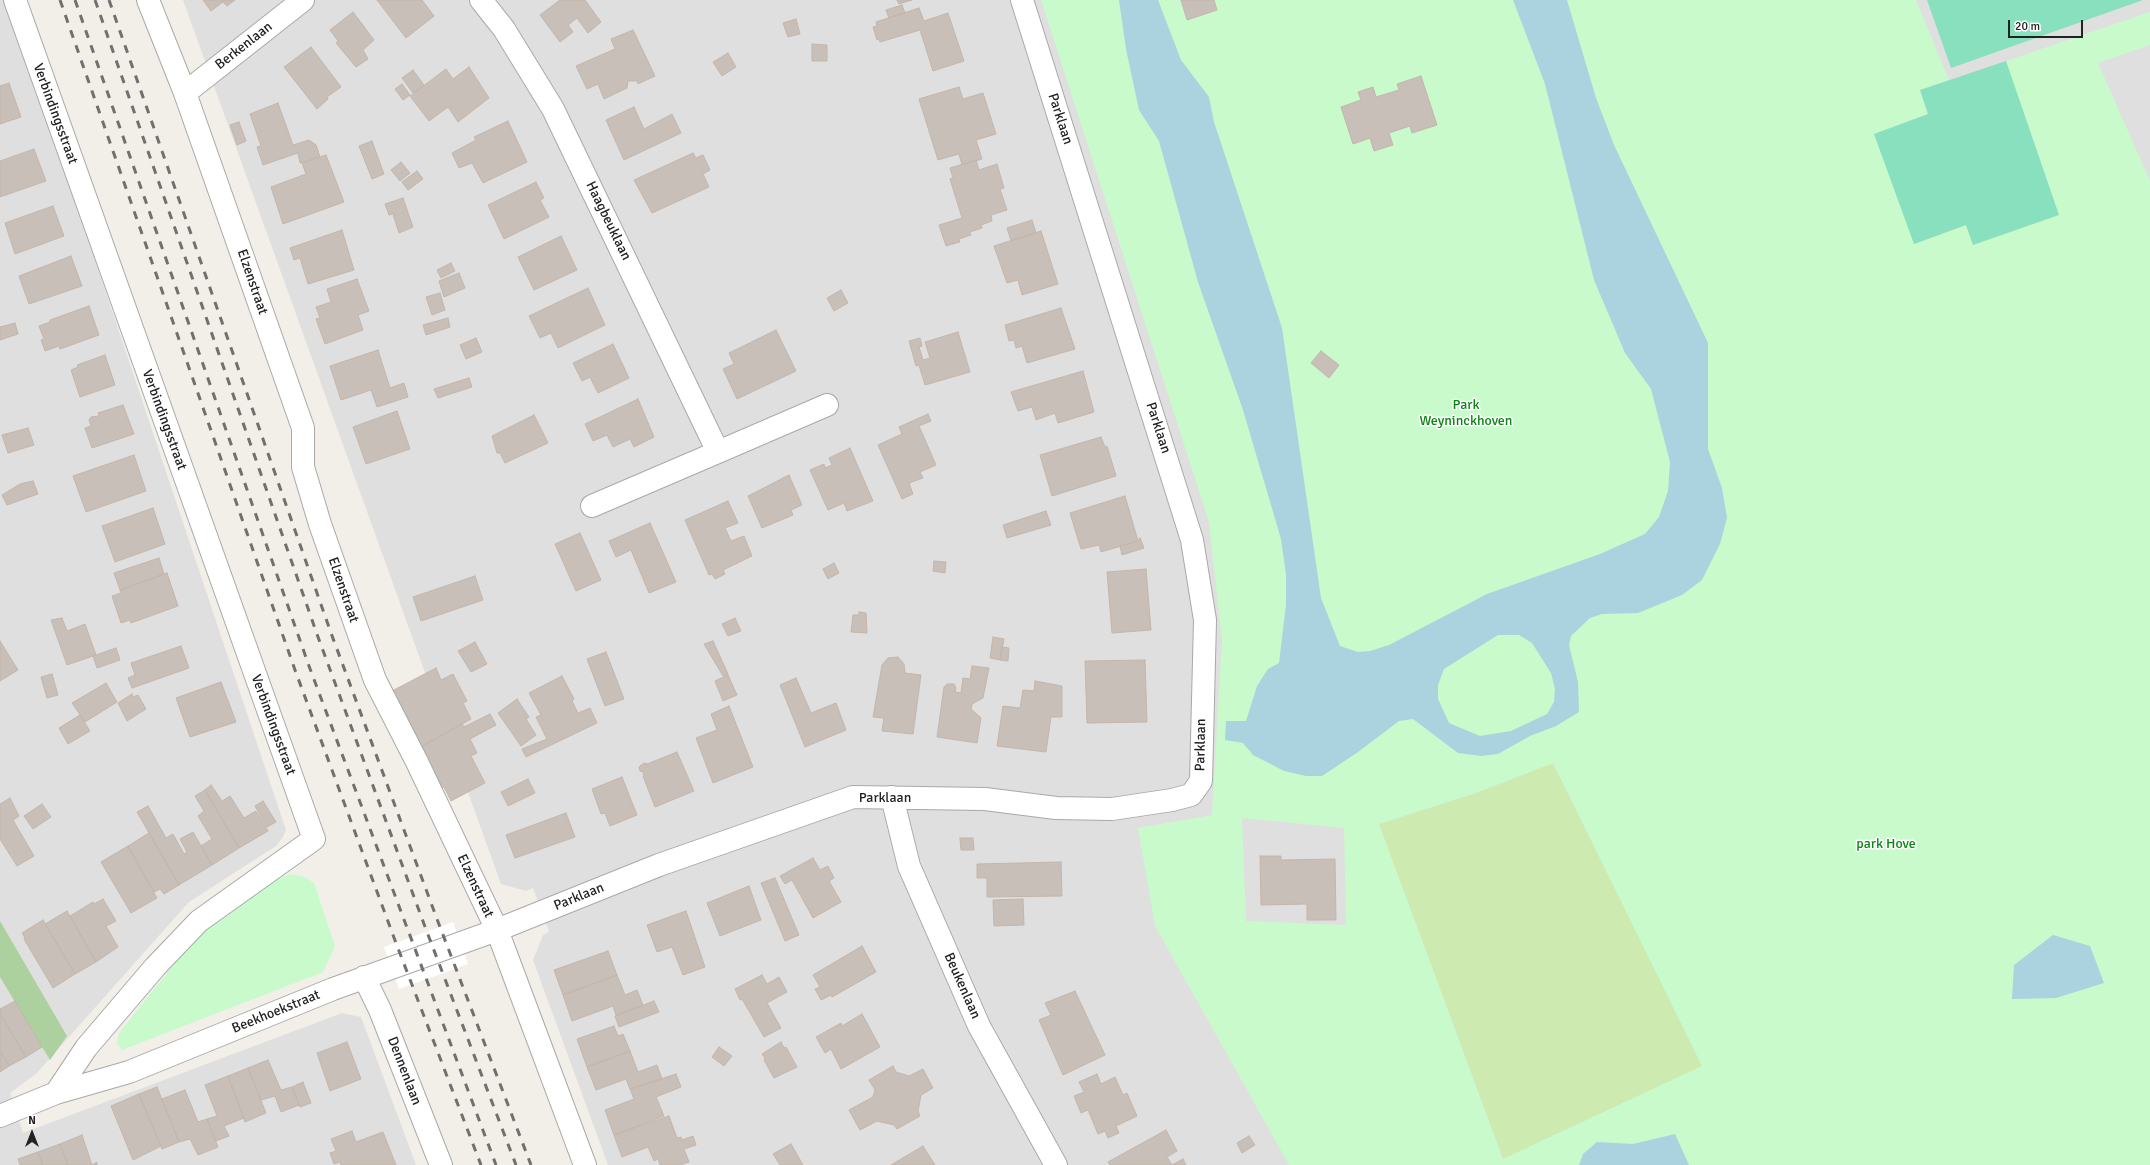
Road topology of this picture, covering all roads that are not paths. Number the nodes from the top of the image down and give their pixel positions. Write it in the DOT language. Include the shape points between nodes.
graph roads {
  1 [pos="15,0"];
  2 [pos="148,0"];
  3 [pos="303,0"];
  4 [pos="481,0"];
  5 [pos="1022,0"];
  6 [pos="185,93"];
  7 [pos="827,405"];
  8 [pos="718,452"];
  9 [pos="592,506"];
  10 [pos="892,797"];
  11 [pos="497,930"];
  12 [pos="364,977"];
  13 [pos="56,1093"];
  14 [pos="0,1116"];
  15 [pos="441,1165"];
  16 [pos="585,1165"];
  17 [pos="1056,1165"];
  1 -- 13 [label="street, Verbindingsstraat" via="314,839 199,921 155,967 86,1048"];
  2 -- 6 [label="street, Elzenstraat"];
  3 -- 6 [label="street, Berkenlaan"];
  4 -- 8 [label="street, Haagbeuklaan" via="504,29 554,109"];
  5 -- 10 [label="street, Parklaan" via="1192,540 1206,620 1200,781 1191,795 1112,808 1056,808 985,799"];
  6 -- 11 [label="street, Elzenstraat" via="303,428 303,467 320,524 375,680"];
  7 -- 8 [label="street"];
  8 -- 9 [label="street"];
  10 -- 11 [label="street, Parklaan" via="853,797 659,865"];
  10 -- 17 [label="street, Beukenlaan" via="909,866 976,1018"];
  11 -- 12 [label="street, Beekhoekstraat"];
  11 -- 16 [label="street, Elzenstraat"];
  12 -- 13 [label="street, Beekhoekstraat" via="129,1072"];
  12 -- 15 [label="street, Dennenlaan" via="380,1010"];
  13 -- 14 [label="street, Beekhoekstraat"];
}
